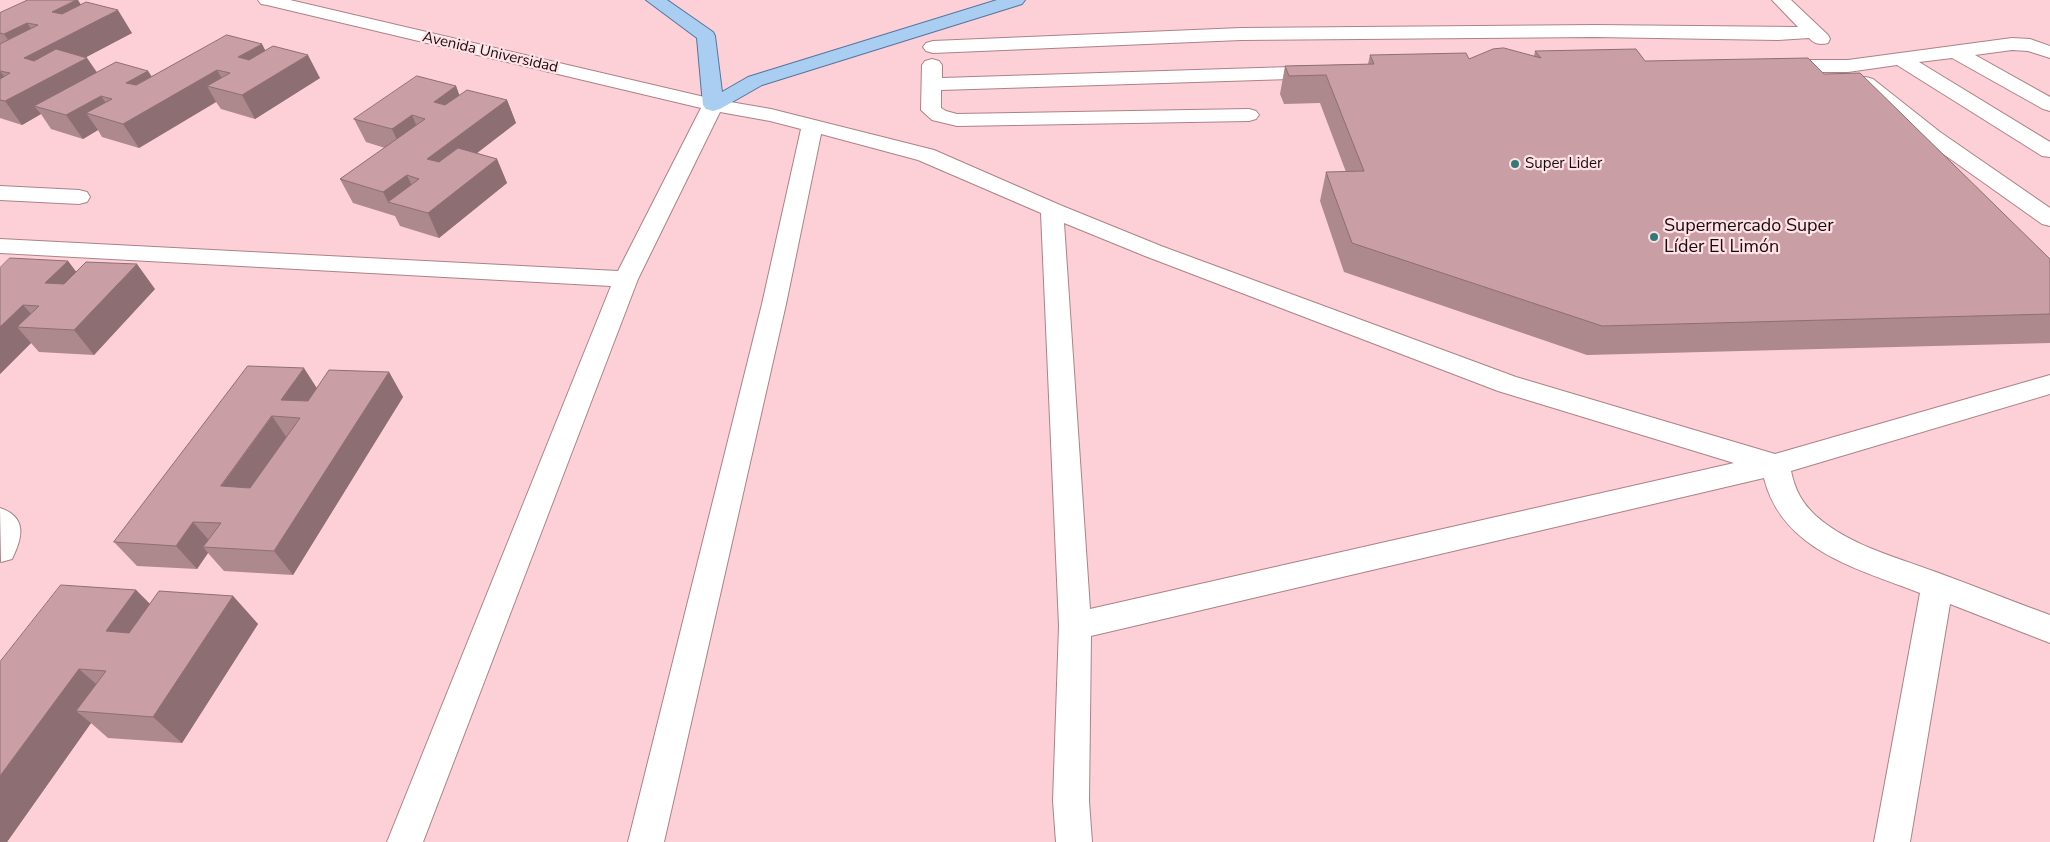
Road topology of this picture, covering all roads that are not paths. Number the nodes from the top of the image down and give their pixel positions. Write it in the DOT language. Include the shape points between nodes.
graph roads {
  1 [pos="267,0"];
  2 [pos="655,0"];
  3 [pos="1016,0"];
  4 [pos="1781,0"];
  5 [pos="922,29"];
  6 [pos="1814,32"];
  7 [pos="933,47"];
  8 [pos="1956,52"];
  9 [pos="2050,52"];
  10 [pos="1900,59"];
  11 [pos="1848,66"];
  12 [pos="1758,67"];
  13 [pos="1340,72"];
  14 [pos="932,84"];
  15 [pos="713,105"];
  16 [pos="2050,105"];
  17 [pos="1249,115"];
  18 [pos="812,126"];
  19 [pos="2050,151"];
  20 [pos="0,192"];
  21 [pos="79,197"];
  22 [pos="1052,210"];
  23 [pos="2050,219"];
  24 [pos="0,246"];
  25 [pos="626,279"];
  26 [pos="2050,384"];
  27 [pos="1775,465"];
  28 [pos="0,520"];
  29 [pos="1,550"];
  30 [pos="1937,586"];
  31 [pos="1076,626"];
  32 [pos="2050,629"];
  33 [pos="1071,801"];
  34 [pos="405,842"];
  35 [pos="646,842"];
  36 [pos="1060,842"];
  37 [pos="1074,842"];
  38 [pos="1892,842"];
  1 -- 15 [label="street, Avenida Universidad"];
  2 -- 15 [label="main road" via="706,36"];
  3 -- 5 [label="main road"];
  4 -- 6 [label="street"];
  5 -- 7 [label="street"];
  5 -- 15 [label="main road" via="755,81"];
  6 -- 7 [label="street" via="1241,34"];
  6 -- 11 [label="street"];
  7 -- 14 [label="street"];
  8 -- 9 [label="street" via="2012,44 2030,45"];
  8 -- 10 [label="street"];
  8 -- 16 [label="street"];
  10 -- 11 [label="street"];
  10 -- 19 [label="street"];
  11 -- 12 [label="street"];
  11 -- 23 [label="street" via="1885,100"];
  13 -- 14 [label="street"];
  14 -- 17 [label="street" via="931,110 939,116 957,120"];
  15 -- 18 [label="street, Avenida Universidad"];
  15 -- 25 [label="street"];
  18 -- 22 [label="street, Avenida Universidad" via="926,155"];
  18 -- 35 [label="street" via="774,304"];
  20 -- 21 [label="street"];
  22 -- 27 [label="street, Avenida Universidad" via="1507,384"];
  22 -- 31 [label="street"];
  24 -- 25 [label="street"];
  25 -- 34 [label="street"];
  26 -- 27 [label="street"];
  27 -- 30 [label="street" via="1792,510 1810,528 1867,560"];
  27 -- 31 [label="street"];
  28 -- 29 [label="street" via="6,525"];
  30 -- 32 [label="street"];
  30 -- 38 [label="street"];
  31 -- 33 [label="street"];
  33 -- 36 [label="street"];
  33 -- 37 [label="street"];
}
